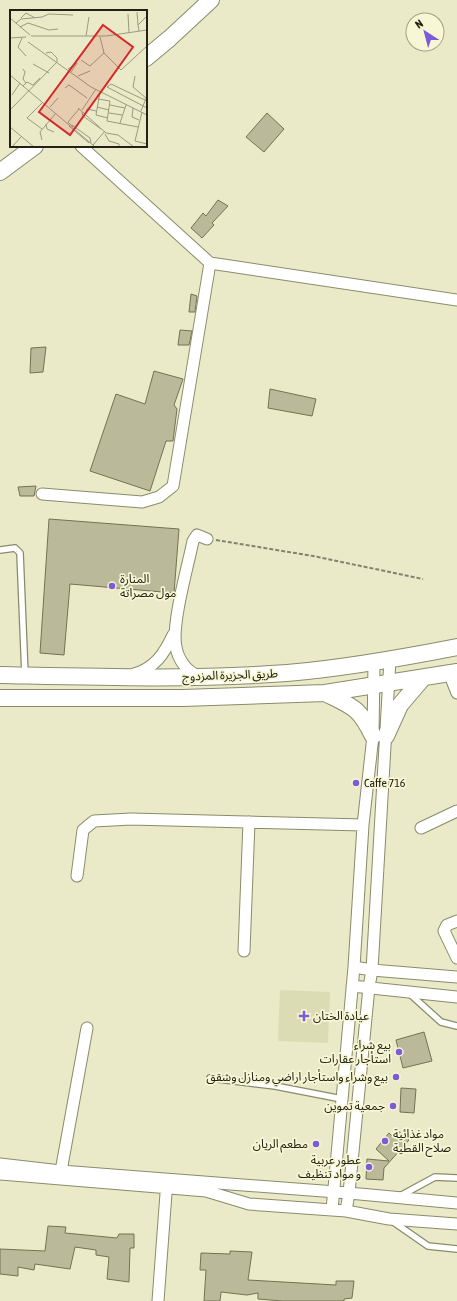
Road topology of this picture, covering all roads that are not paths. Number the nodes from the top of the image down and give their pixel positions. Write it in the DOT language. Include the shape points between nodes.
graph roads {
  1 [pos="211,0"];
  2 [pos="147,57"];
  3 [pos="34,147"];
  4 [pos="82,147"];
  5 [pos="0,172"];
  6 [pos="210,263"];
  7 [pos="457,300"];
  8 [pos="42,494"];
  9 [pos="207,539"];
  10 [pos="0,550"];
  11 [pos="175,631"];
  12 [pos="457,647"];
  13 [pos="390,660"];
  14 [pos="374,663"];
  15 [pos="453,673"];
  16 [pos="0,674"];
  17 [pos="25,675"];
  18 [pos="117,677"];
  19 [pos="206,677"];
  20 [pos="423,678"];
  21 [pos="390,684"];
  22 [pos="374,686"];
  23 [pos="457,692"];
  24 [pos="325,693"];
  25 [pos="0,698"];
  26 [pos="380,736"];
  27 [pos="457,811"];
  28 [pos="249,822"];
  29 [pos="363,825"];
  30 [pos="422,828"];
  31 [pos="77,876"];
  32 [pos="457,921"];
  33 [pos="244,951"];
  34 [pos="457,958"];
  35 [pos="354,967"];
  36 [pos="372,970"];
  37 [pos="457,977"];
  38 [pos="352,986"];
  39 [pos="368,987"];
  40 [pos="410,994"];
  41 [pos="457,997"];
  42 [pos="457,1026"];
  43 [pos="87,1028"];
  44 [pos="210,1078"];
  45 [pos="342,1099"];
  46 [pos="0,1164"];
  47 [pos="61,1171"];
  48 [pos="0,1174"];
  49 [pos="457,1178"];
  50 [pos="167,1183"];
  51 [pos="334,1192"];
  52 [pos="350,1193"];
  53 [pos="396,1198"];
  54 [pos="457,1203"];
  55 [pos="332,1210"];
  56 [pos="346,1211"];
  57 [pos="389,1219"];
  58 [pos="457,1224"];
  59 [pos="457,1249"];
  60 [pos="158,1301"];
  1 -- 2 [label="main road"];
  3 -- 5 [label="main road"];
  4 -- 6 [label="street"];
  6 -- 7 [label="street"];
  6 -- 8 [label="street" via="173,486 159,497 142,502"];
  9 -- 11 [label="street" via="197,535 193,541"];
  10 -- 17 [label="lane" via="15,548 20,553"];
  11 -- 18 [label="street" via="166,650 153,665 144,671"];
  11 -- 19 [label="street" via="175,646 179,658 195,675"];
  12 -- 13 [label="main road, طريق الجزيرة المزدوج"];
  13 -- 14 [label="main road, طريق الجزيرة المزدوج"];
  13 -- 21 [label="street"];
  14 -- 19 [label="main road, طريق الجزيرة المزدوج" via="288,673"];
  14 -- 22 [label="street"];
  15 -- 20 [label="main road, طريق الجزيرة المزدوج"];
  15 -- 23 [label="street"];
  16 -- 17 [label="main road, طريق الجزيرة المزدوج"];
  17 -- 18 [label="main road, طريق الجزيرة المزدوج"];
  18 -- 19 [label="main road, طريق الجزيرة المزدوج"];
  20 -- 21 [label="main road, طريق الجزيرة المزدوج"];
  20 -- 26 [label="main road" via="400,705"];
  21 -- 22 [label="main road, طريق الجزيرة المزدوج"];
  21 -- 26 [label="street"];
  22 -- 24 [label="main road, طريق الجزيرة المزدوج"];
  22 -- 26 [label="street"];
  24 -- 25 [label="main road, طريق الجزيرة المزدوج" via="183,698"];
  24 -- 26 [label="main road" via="358,710"];
  26 -- 29 [label="street"];
  26 -- 36 [label="street"];
  27 -- 30 [label="street"];
  28 -- 29 [label="street"];
  28 -- 31 [label="street" via="131,818 94,821 83,830"];
  28 -- 33 [label="street"];
  29 -- 35 [label="street"];
  32 -- 34 [label="street" via="447,925 444,931"];
  35 -- 36 [label="street"];
  35 -- 38 [label="street"];
  36 -- 37 [label="street"];
  36 -- 39 [label="street"];
  38 -- 39 [label="street"];
  38 -- 45 [label="street"];
  39 -- 40 [label="street"];
  39 -- 52 [label="street"];
  40 -- 41 [label="street"];
  40 -- 42 [label="lane" via="441,1022"];
  43 -- 47 [label="street"];
  44 -- 45 [label="lane" via="275,1086"];
  45 -- 51 [label="street"];
  46 -- 47 [label="street"];
  47 -- 50 [label="street"];
  48 -- 50 [label="street"];
  49 -- 53 [label="lane" via="435,1177"];
  50 -- 51 [label="street"];
  50 -- 55 [label="street" via="249,1204"];
  50 -- 60 [label="street"];
  51 -- 52 [label="street"];
  51 -- 55 [label="street"];
  52 -- 53 [label="street"];
  52 -- 56 [label="street"];
  53 -- 54 [label="street"];
  55 -- 56 [label="street"];
  56 -- 57 [label="street"];
  57 -- 58 [label="street"];
  57 -- 59 [label="lane" via="428,1246"];
}
